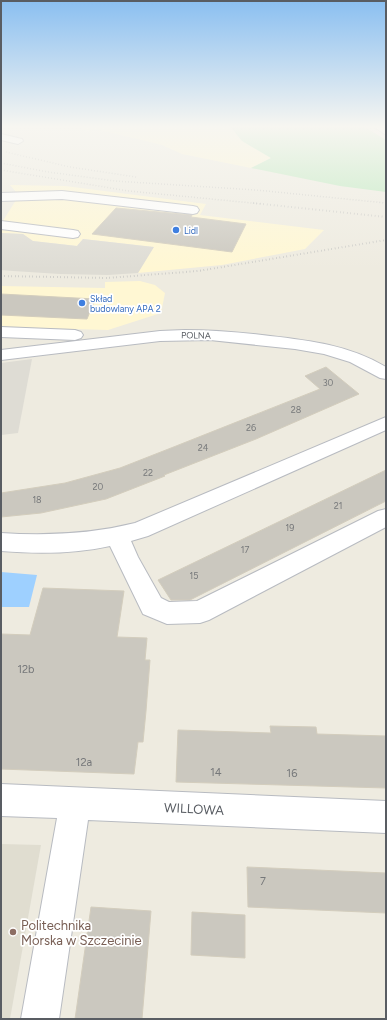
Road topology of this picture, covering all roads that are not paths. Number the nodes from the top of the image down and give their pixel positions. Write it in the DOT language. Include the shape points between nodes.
graph roads {
  1 [pos="38,195"];
  2 [pos="1,197"];
  3 [pos="193,210"];
  4 [pos="6,225"];
  5 [pos="73,234"];
  6 [pos="1,332"];
  7 [pos="140,338"];
  8 [pos="1,355"];
  9 [pos="386,374"];
  10 [pos="386,423"];
  11 [pos="386,517"];
  12 [pos="118,537"];
  13 [pos="1,542"];
  14 [pos="1,800"];
  15 [pos="75,803"];
  16 [pos="386,818"];
  17 [pos="40,1019"];
  1 -- 2 [label="street"];
  1 -- 3 [label="street" via="73,196"];
  1 -- 4 [label="street" via="22,213"];
  4 -- 5 [label="street"];
  6 -- 7 [label="street"];
  7 -- 8 [label="street, POLNA"];
  7 -- 9 [label="street, POLNA" via="182,334 216,335 321,347 357,358"];
  10 -- 12 [label="street" via="140,530"];
  11 -- 12 [label="street" via="200,612 167,613 152,606"];
  12 -- 13 [label="street" via="72,544"];
  14 -- 15 [label="street, WILLOWA"];
  15 -- 16 [label="street, WILLOWA"];
  15 -- 17 [label="street"];
}
